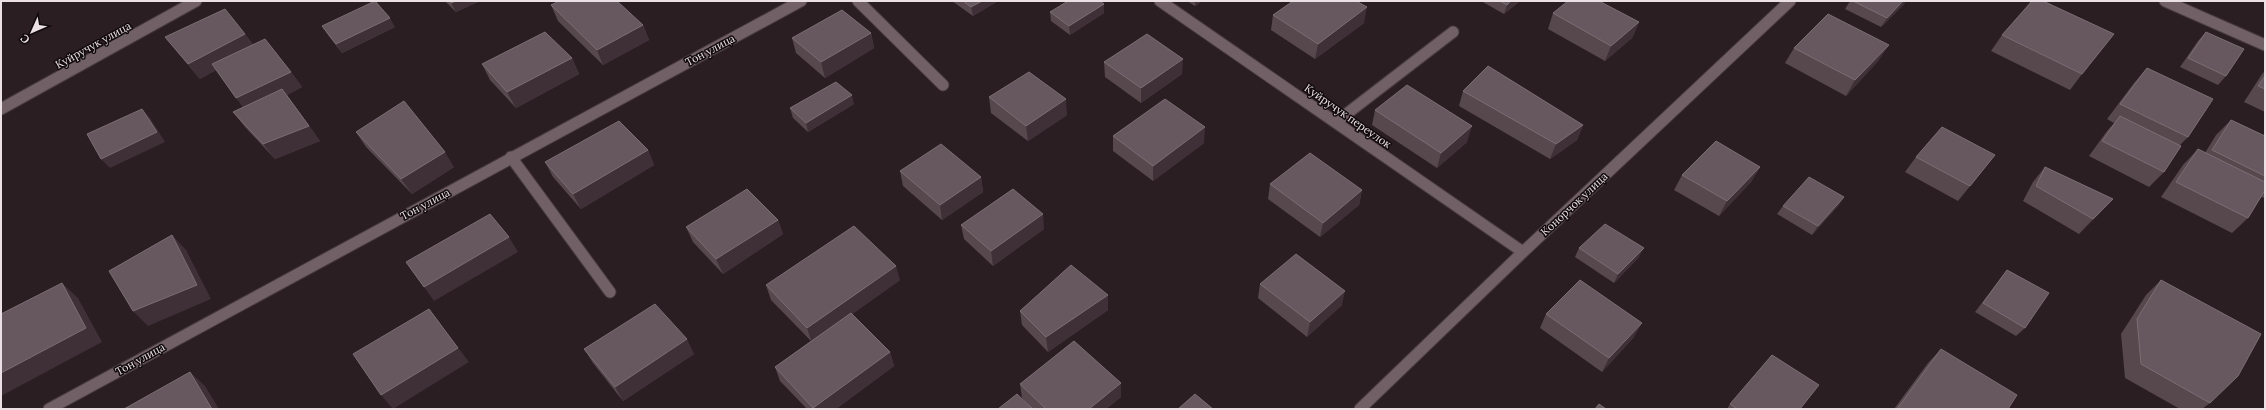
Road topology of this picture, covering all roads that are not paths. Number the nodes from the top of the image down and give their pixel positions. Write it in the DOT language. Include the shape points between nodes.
graph roads {
  1 [pos="196,1"];
  2 [pos="801,1"];
  3 [pos="858,1"];
  4 [pos="1160,1"];
  5 [pos="1790,1"];
  6 [pos="2166,1"];
  7 [pos="1453,32"];
  8 [pos="2265,45"];
  9 [pos="943,85"];
  10 [pos="1,109"];
  11 [pos="1336,122"];
  12 [pos="512,157"];
  13 [pos="1523,252"];
  14 [pos="610,292"];
  15 [pos="50,409"];
  16 [pos="1360,409"];
  1 -- 10 [label="street, Куйручук улица"];
  2 -- 12 [label="street, Тон улица"];
  3 -- 9 [label="street"];
  4 -- 11 [label="street, Куйручук переулок"];
  5 -- 13 [label="street, Конорчок улица"];
  6 -- 8 [label="street"];
  7 -- 11 [label="street"];
  11 -- 13 [label="street, Куйручук переулок"];
  12 -- 14 [label="street"];
  12 -- 15 [label="street, Тон улица"];
  13 -- 16 [label="street, Конорчок улица"];
}
